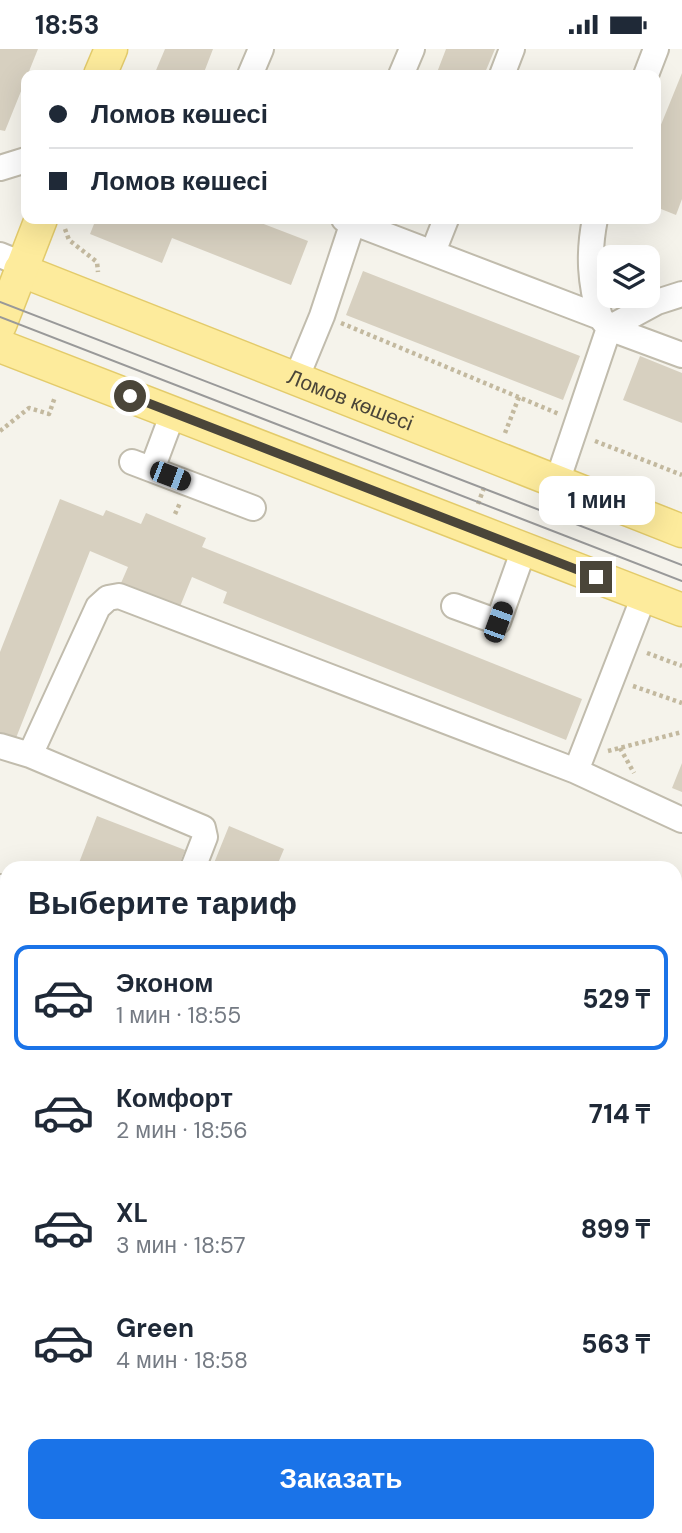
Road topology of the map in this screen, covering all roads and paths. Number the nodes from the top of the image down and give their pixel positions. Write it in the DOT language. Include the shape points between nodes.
graph roads {
  1 [pos="111,49"];
  2 [pos="261,49"];
  3 [pos="412,49"];
  4 [pos="512,49"];
  5 [pos="656,49"];
  6 [pos="102,70"];
  7 [pos="252,70"];
  8 [pos="403,70"];
  9 [pos="504,70"];
  10 [pos="648,70"];
  11 [pos="21,162"];
  12 [pos="0,168"];
  13 [pos="37,224"];
  14 [pos="64,224"];
  15 [pos="350,224"];
  16 [pos="361,224"];
  17 [pos="444,224"];
  18 [pos="594,224"];
  19 [pos="433,252"];
  20 [pos="14,263"];
  21 [pos="99,280"];
  22 [pos="682,294"];
  23 [pos="322,316"];
  24 [pos="605,322"];
  25 [pos="0,324"];
  26 [pos="0,346"];
  27 [pos="682,355"];
  28 [pos="296,379"];
  29 [pos="55,397"];
  30 [pos="519,397"];
  31 [pos="173,413"];
  32 [pos="577,428"];
  33 [pos="0,431"];
  34 [pos="502,441"];
  35 [pos="682,475"];
  36 [pos="557,482"];
  37 [pos="254,508"];
  38 [pos="682,531"];
  39 [pos="524,549"];
  40 [pos="644,596"];
  41 [pos="454,606"];
  42 [pos="682,610"];
  43 [pos="625,645"];
  44 [pos="682,666"];
  45 [pos="612,678"];
  46 [pos="682,702"];
  47 [pos="682,732"];
  48 [pos="0,746"];
  49 [pos="30,755"];
  50 [pos="578,764"];
  51 [pos="682,820"];
  52 [pos="196,861"];
  1 -- 6 [label="main road"];
  2 -- 7 [label="lane"];
  3 -- 8 [label="lane"];
  4 -- 9 [label="lane"];
  5 -- 10 [label="lane"];
  11 -- 12 [label="lane"];
  13 -- 20 [label="main road"];
  14 -- 21 [label="path" via="69,240 97,262"];
  15 -- 23 [label="lane"];
  16 -- 19 [label="lane"];
  17 -- 19 [label="lane"];
  18 -- 24 [label="lane" via="589,248 591,286"];
  19 -- 24 [label="lane"];
  20 -- 25 [label="main road"];
  20 -- 28 [label="main road, Ломов көшесі"];
  22 -- 24 [label="lane"];
  23 -- 28 [label="lane"];
  23 -- 30 [label="path"];
  24 -- 27 [label="lane"];
  24 -- 32 [label="lane"];
  26 -- 31 [label="main road"];
  28 -- 36 [label="main road, Ломов көшесі"];
  29 -- 33 [label="path" via="49,414 29,408"];
  30 -- 32 [label="path"];
  30 -- 34 [label="path"];
  31 -- 37 [label="lane" via="142,466"];
  31 -- 39 [label="main road"];
  32 -- 35 [label="path"];
  32 -- 36 [label="lane"];
  36 -- 38 [label="main road, Ломов көшесі"];
  39 -- 40 [label="main road"];
  39 -- 41 [label="lane" via="498,622"];
  40 -- 42 [label="main road"];
  40 -- 43 [label="lane"];
  43 -- 44 [label="path"];
  43 -- 45 [label="lane"];
  45 -- 46 [label="path"];
  45 -- 50 [label="lane"];
  47 -- 50 [label="path"];
  48 -- 49 [label="lane"];
  49 -- 50 [label="lane" via="98,607 119,596"];
  49 -- 52 [label="lane" via="203,828 205,837"];
  50 -- 51 [label="lane"];
}
